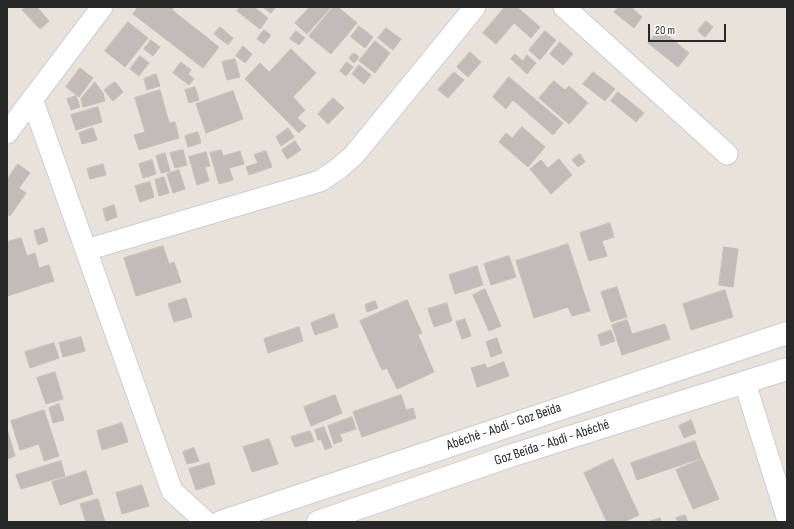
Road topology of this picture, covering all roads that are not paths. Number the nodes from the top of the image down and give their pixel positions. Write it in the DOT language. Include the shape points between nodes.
graph roads {
  1 [pos="102,7"];
  2 [pos="475,7"];
  3 [pos="564,7"];
  4 [pos="32,99"];
  5 [pos="7,132"];
  6 [pos="726,154"];
  7 [pos="86,250"];
  8 [pos="787,333"];
  9 [pos="787,369"];
  10 [pos="745,383"];
  11 [pos="787,517"];
  12 [pos="206,522"];
  13 [pos="220,522"];
  14 [pos="318,522"];
  1 -- 4 [label="street"];
  2 -- 7 [label="street" via="354,155 320,181"];
  3 -- 6 [label="street"];
  4 -- 5 [label="street"];
  4 -- 7 [label="street"];
  7 -- 12 [label="street" via="172,491"];
  8 -- 13 [label="main road, Abéché - Abdi - Goz Beïda"];
  9 -- 10 [label="main road, Goz Beïda - Abdi - Abéché"];
  10 -- 11 [label="street"];
  10 -- 14 [label="main road, Goz Beïda - Abdi - Abéché" via="512,455"];
}
